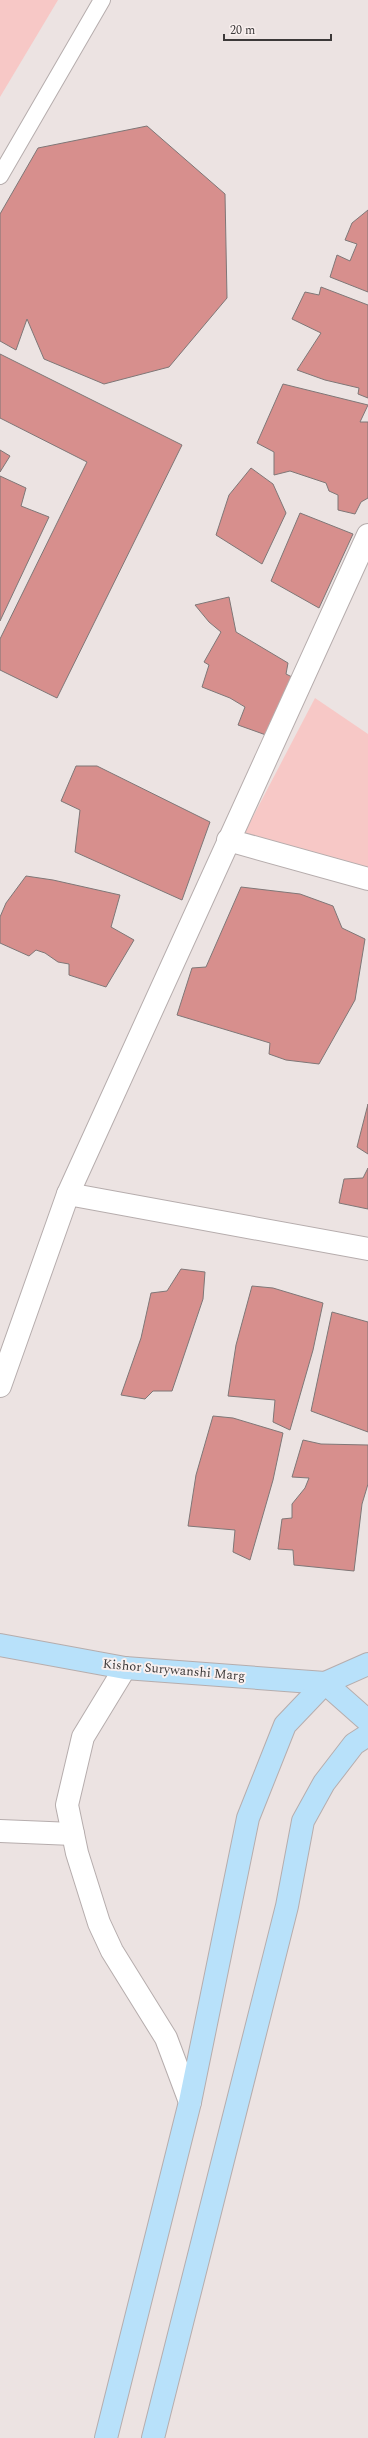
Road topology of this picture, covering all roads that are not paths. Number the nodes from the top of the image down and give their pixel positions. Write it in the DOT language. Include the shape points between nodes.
graph roads {
  1 [pos="102,0"];
  2 [pos="0,176"];
  3 [pos="368,535"];
  4 [pos="228,840"];
  5 [pos="368,879"];
  6 [pos="68,1194"];
  7 [pos="368,1248"];
  8 [pos="0,1386"];
  9 [pos="0,1645"];
  10 [pos="368,1664"];
  11 [pos="125,1668"];
  12 [pos="325,1683"];
  13 [pos="368,1721"];
  14 [pos="368,1735"];
  15 [pos="0,1831"];
  16 [pos="73,1834"];
  17 [pos="190,2102"];
  18 [pos="106,2438"];
  19 [pos="153,2438"];
  1 -- 2 [label="lane"];
  3 -- 4 [label="street"];
  4 -- 5 [label="street"];
  4 -- 6 [label="street"];
  6 -- 7 [label="street"];
  6 -- 8 [label="street"];
  9 -- 11 [label="main road, Kishor Surywanshi Marg"];
  10 -- 12 [label="main road"];
  11 -- 12 [label="main road, Kishor Surywanshi Marg"];
  11 -- 16 [label="street" via="83,1737 67,1805"];
  12 -- 13 [label="main road"];
  12 -- 17 [label="main road" via="285,1724 248,1818"];
  14 -- 19 [label="main road" via="354,1744 324,1783 303,1821 287,1906"];
  15 -- 16 [label="street"];
  16 -- 17 [label="street" via="99,1923 112,1951 166,2038"];
  17 -- 18 [label="main road"];
}
